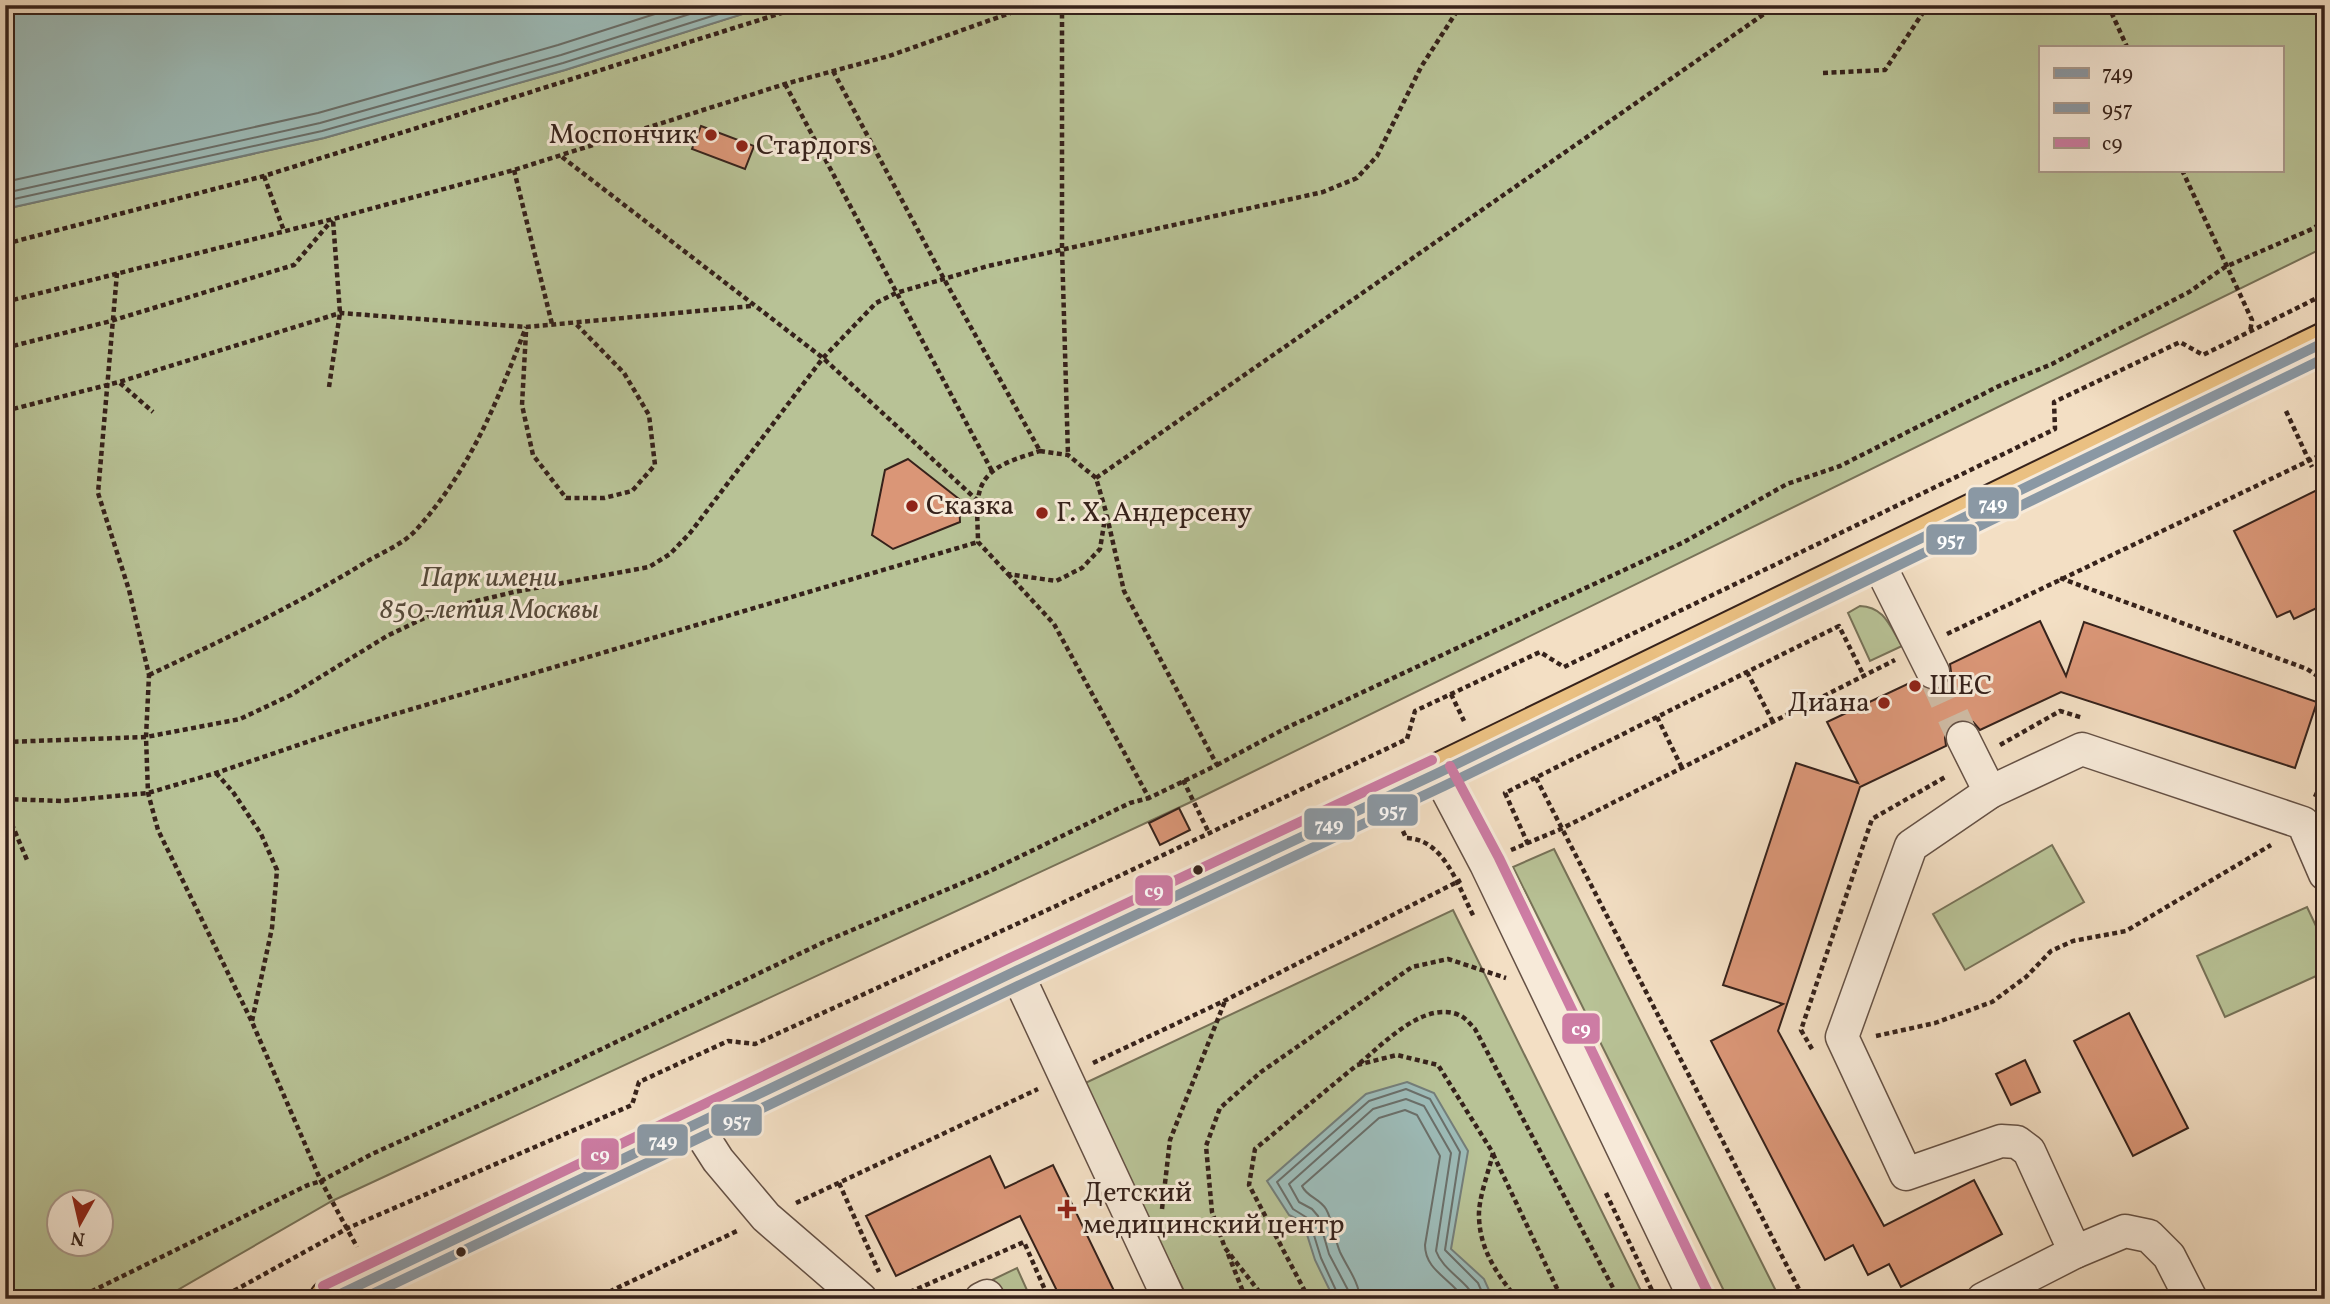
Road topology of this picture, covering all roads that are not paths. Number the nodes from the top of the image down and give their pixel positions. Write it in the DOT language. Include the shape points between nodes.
graph roads {
  1 [pos="2325,342"];
  2 [pos="1876,558"];
  3 [pos="1933,672"];
  4 [pos="1969,749"];
  5 [pos="1438,773"];
  6 [pos="1990,792"];
  7 [pos="2325,874"];
  8 [pos="1016,971"];
  9 [pos="695,1124"];
  10 [pos="2075,1252"];
  11 [pos="871,1287"];
  12 [pos="1994,1296"];
  13 [pos="329,1299"];
  14 [pos="981,1299"];
  15 [pos="989,1299"];
  16 [pos="1169,1299"];
  17 [pos="1695,1299"];
  18 [pos="2192,1299"];
  1 -- 2 [label="main road"];
  2 -- 3 [label="street"];
  2 -- 5 [label="main road"];
  4 -- 6 [label="street"];
  5 -- 8 [label="main road"];
  5 -- 17 [label="street"];
  6 -- 7 [label="street" via="2082,749 2303,823"];
  6 -- 10 [label="street" via="1911,846 1842,1037 1906,1174 2001,1141 2017,1142 2029,1151"];
  8 -- 9 [label="main road"];
  8 -- 16 [label="street"];
  9 -- 11 [label="street" via="718,1160 766,1217"];
  9 -- 13 [label="main road"];
  10 -- 12 [label="street"];
  10 -- 18 [label="street" via="2125,1231 2149,1236 2169,1256"];
  14 -- 15 [label="street"];
}
